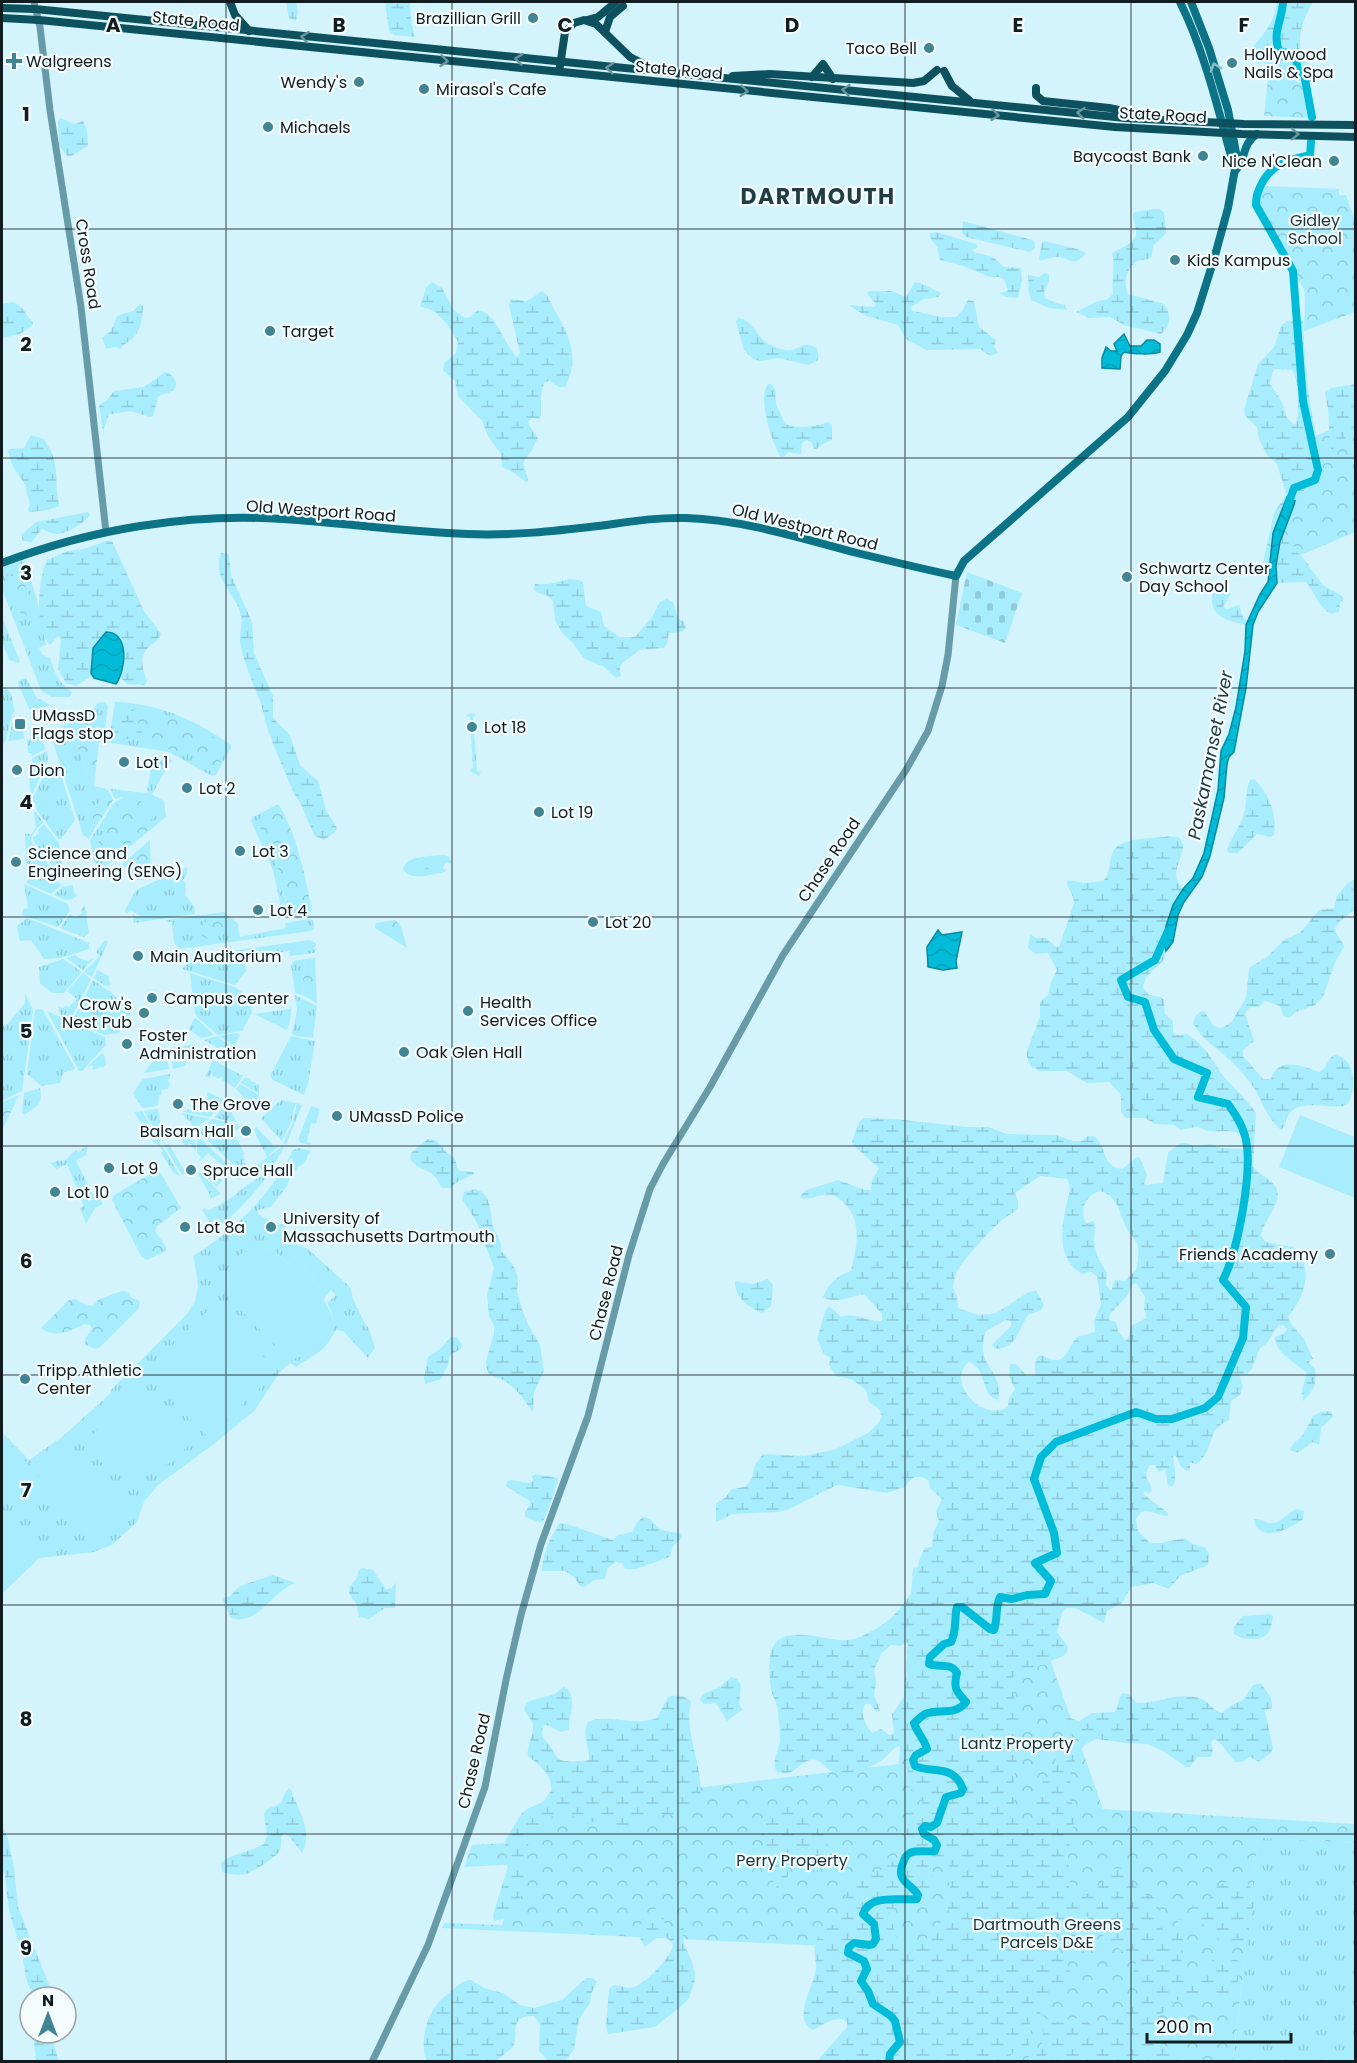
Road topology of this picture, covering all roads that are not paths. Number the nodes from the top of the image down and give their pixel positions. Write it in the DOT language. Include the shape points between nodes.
graph roads {
  1 [pos="230,2"];
  2 [pos="1180,2"];
  3 [pos="1191,2"];
  4 [pos="619,4"];
  5 [pos="34,5"];
  6 [pos="2,8"];
  7 [pos="2,18"];
  8 [pos="39,20"];
  9 [pos="587,20"];
  10 [pos="249,32"];
  11 [pos="605,32"];
  12 [pos="560,63"];
  13 [pos="561,73"];
  14 [pos="661,73"];
  15 [pos="709,77"];
  16 [pos="812,77"];
  17 [pos="833,79"];
  18 [pos="854,80"];
  19 [pos="1036,88"];
  20 [pos="904,95"];
  21 [pos="972,102"];
  22 [pos="1160,119"];
  23 [pos="1222,123"];
  24 [pos="1232,123"];
  25 [pos="1356,125"];
  26 [pos="1229,134"];
  27 [pos="1257,134"];
  28 [pos="1356,137"];
  29 [pos="1235,171"];
  30 [pos="106,532"];
  31 [pos="2,563"];
  32 [pos="956,576"];
  33 [pos="372,2061"];
  1 -- 10 [label="main road"];
  2 -- 23 [label="main road"];
  24 -- 3 [label="main road, one-way"];
  4 -- 9 [label="main road"];
  4 -- 11 [label="main road"];
  5 -- 6 [label="main road, State Road"];
  5 -- 8 [label="street, Cross Road"];
  5 -- 10 [label="main road, State Road"];
  7 -- 8 [label="main road, State Road"];
  8 -- 13 [label="main road, State Road, one-way"];
  8 -- 30 [label="street, Cross Road" via="80,297"];
  9 -- 11 [label="main road"];
  9 -- 12 [label="main road" via="577,21 567,29"];
  12 -- 10 [label="main road, State Road, one-way"];
  11 -- 14 [label="main road" via="630,57"];
  12 -- 13 [label="main road"];
  14 -- 12 [label="main road, State Road, one-way"];
  13 -- 26 [label="main road, State Road, one-way" via="1115,127"];
  14 -- 15 [label="main road, State Road"];
  15 -- 16 [label="main road"];
  20 -- 15 [label="main road, State Road, one-way"];
  16 -- 17 [label="main road"];
  16 -- 17 [label="main road" via="823,64"];
  17 -- 18 [label="main road"];
  18 -- 20 [label="main road"];
  18 -- 21 [label="main road" via="917,83 940,70"];
  19 -- 22 [label="main road" via="1036,95 1043,101 1110,108"];
  20 -- 21 [label="main road, State Road"];
  22 -- 21 [label="main road, State Road, one-way"];
  22 -- 23 [label="main road, State Road"];
  23 -- 24 [label="main road, State Road"];
  23 -- 26 [label="main road"];
  24 -- 25 [label="main road, State Road"];
  24 -- 26 [label="main road"];
  26 -- 27 [label="main road, State Road"];
  26 -- 29 [label="main road"];
  27 -- 28 [label="main road, State Road, one-way"];
  27 -- 29 [label="main road" via="1247,143 1242,164"];
  29 -- 32 [label="main road" via="1205,291 1187,335 1165,371 1118,427 964,561"];
  30 -- 31 [label="main road, Old Westport Road"];
  30 -- 32 [label="main road, Old Westport Road" via="242,518 471,534 525,533 697,518 775,530"];
  32 -- 33 [label="street, Chase Road" via="942,686 928,731 783,955 650,1189 629,1254 588,1416 527,1592 482,1797 428,1945"];
}
